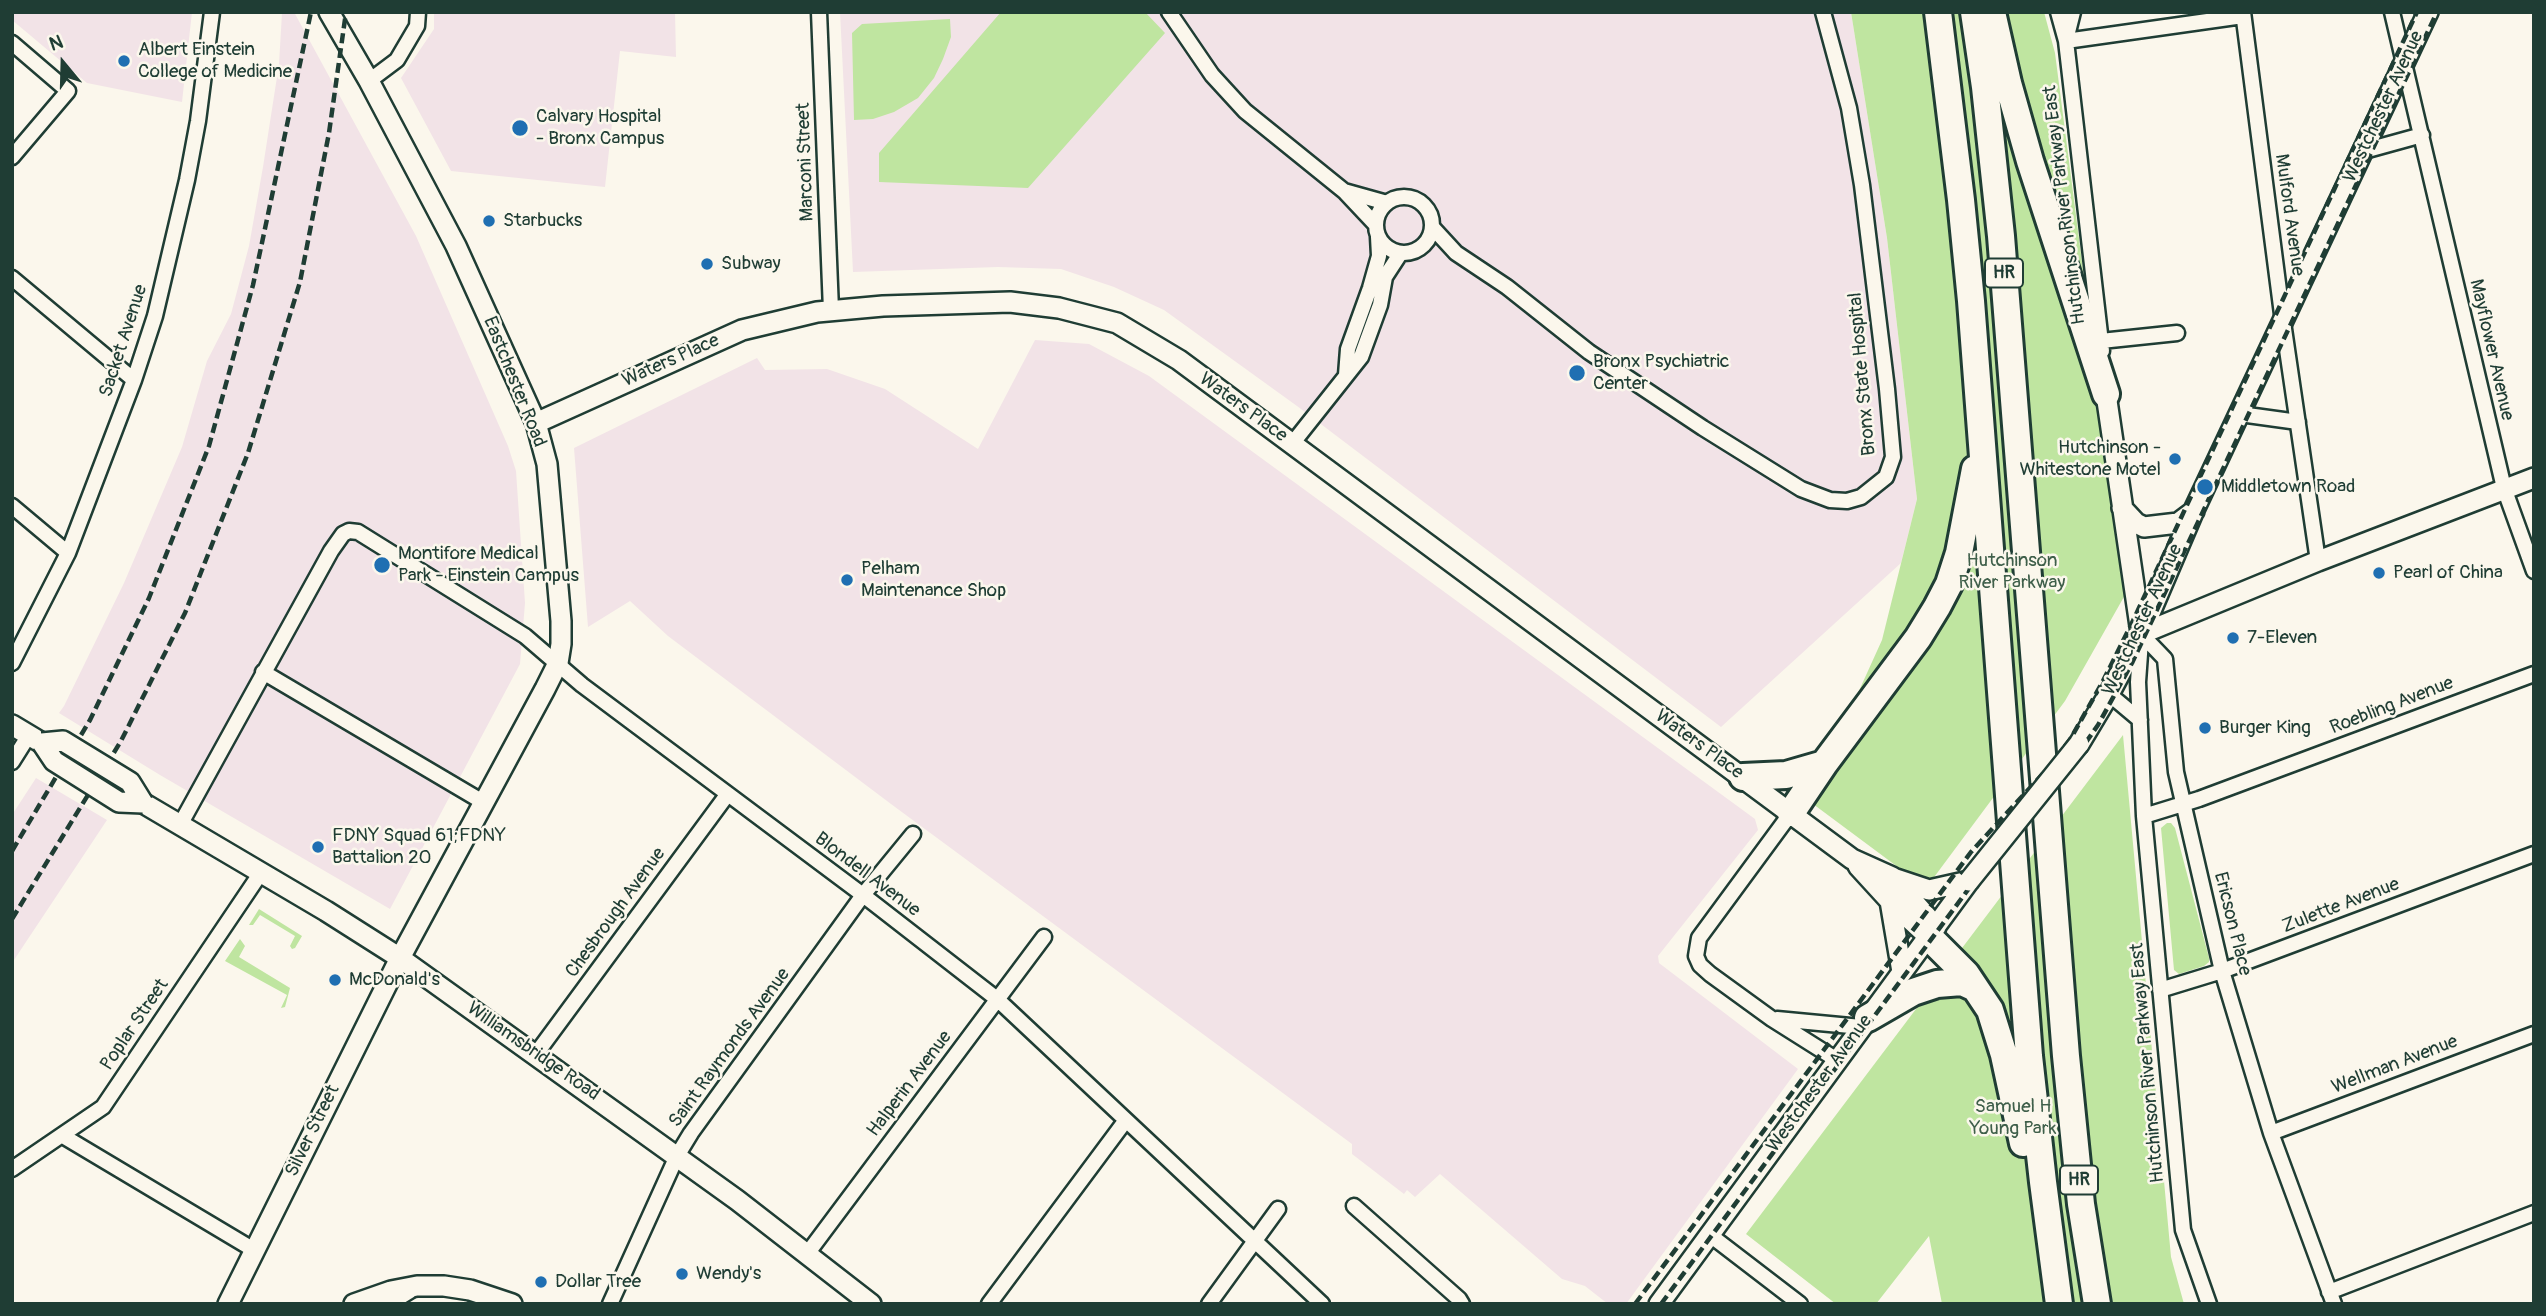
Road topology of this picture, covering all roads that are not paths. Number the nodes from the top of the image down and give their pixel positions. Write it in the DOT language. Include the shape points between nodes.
graph roads {
  1 [pos="212,12"];
  2 [pos="329,12"];
  3 [pos="418,12"];
  4 [pos="819,12"];
  5 [pos="1169,12"];
  6 [pos="1823,12"];
  7 [pos="1938,12"];
  8 [pos="1974,12"];
  9 [pos="1993,12"];
  10 [pos="2058,12"];
  11 [pos="2073,12"];
  12 [pos="2392,12"];
  13 [pos="2428,12"];
  14 [pos="2243,14"];
  15 [pos="2066,41"];
  16 [pos="12,43"];
  17 [pos="2404,67"];
  18 [pos="369,81"];
  19 [pos="2421,135"];
  20 [pos="2364,151"];
  21 [pos="12,157"];
  22 [pos="1344,191"];
  23 [pos="1387,203"];
  24 [pos="1433,228"];
  25 [pos="1377,231"];
  26 [pos="1419,249"];
  27 [pos="1457,253"];
  28 [pos="1401,254"];
  29 [pos="12,278"];
  30 [pos="831,310"];
  31 [pos="2283,323"];
  32 [pos="2177,333"];
  33 [pos="2101,341"];
  34 [pos="1346,375"];
  35 [pos="134,380"];
  36 [pos="2106,394"];
  37 [pos="2240,414"];
  38 [pos="2298,422"];
  39 [pos="536,423"];
  40 [pos="1292,444"];
  41 [pos="1982,444"];
  42 [pos="2534,478"];
  43 [pos="2504,488"];
  44 [pos="12,506"];
  45 [pos="2122,508"];
  46 [pos="2194,510"];
  47 [pos="68,553"];
  48 [pos="2318,561"];
  49 [pos="2534,571"];
  50 [pos="2146,639"];
  51 [pos="12,663"];
  52 [pos="558,663"];
  53 [pos="263,672"];
  54 [pos="2534,674"];
  55 [pos="2109,694"];
  56 [pos="2140,720"];
  57 [pos="28,734"];
  58 [pos="12,762"];
  59 [pos="1824,764"];
  60 [pos="1743,777"];
  61 [pos="727,795"];
  62 [pos="483,802"];
  63 [pos="2183,804"];
  64 [pos="1791,813"];
  65 [pos="2144,816"];
  66 [pos="180,825"];
  67 [pos="913,834"];
  68 [pos="2534,854"];
  69 [pos="1852,859"];
  70 [pos="260,874"];
  71 [pos="1892,877"];
  72 [pos="1969,881"];
  73 [pos="863,895"];
  74 [pos="1889,901"];
  75 [pos="1933,932"];
  76 [pos="1044,937"];
  77 [pos="400,958"];
  78 [pos="2222,971"];
  79 [pos="1902,972"];
  80 [pos="1975,988"];
  81 [pos="2160,990"];
  82 [pos="997,999"];
  83 [pos="1772,1019"];
  84 [pos="1865,1022"];
  85 [pos="2534,1034"];
  86 [pos="536,1054"];
  87 [pos="1837,1060"];
  88 [pos="1126,1120"];
  89 [pos="2271,1133"];
  90 [pos="63,1136"];
  91 [pos="677,1156"];
  92 [pos="12,1170"];
  93 [pos="1354,1206"];
  94 [pos="1278,1209"];
  95 [pos="2534,1213"];
  96 [pos="2049,1229"];
  97 [pos="1710,1235"];
  98 [pos="1255,1241"];
  99 [pos="254,1250"];
  100 [pos="807,1254"];
  101 [pos="417,1286"];
  102 [pos="2332,1298"];
  103 [pos="2208,1303"];
  104 [pos="228,1304"];
  105 [pos="354,1304"];
  106 [pos="389,1304"];
  107 [pos="512,1304"];
  108 [pos="610,1304"];
  109 [pos="871,1304"];
  110 [pos="989,1304"];
  111 [pos="1209,1304"];
  112 [pos="1322,1304"];
  113 [pos="1462,1304"];
  114 [pos="1659,1304"];
  115 [pos="1800,1304"];
  116 [pos="2059,1304"];
  117 [pos="2097,1304"];
  1 -- 35 [label="street, Sacket Avenue" via="196,133 169,262"];
  2 -- 18 [label="main road, Eastchester Road"];
  3 -- 18 [label="street" via="417,26 397,60"];
  4 -- 30 [label="street, Marconi Street"];
  5 -- 22 [label="street" via="1212,75 1245,111"];
  6 -- 27 [label="street, Bronx State Hospital" via="1849,108 1862,185 1893,457 1886,477 1861,497 1830,500 1801,489 1589,352 1507,286"];
  7 -- 41 [label="highway, HR" via="1961,201"];
  8 -- 117 [label="highway, HR" via="2001,236 2066,1056"];
  9 -- 36 [label="highway" via="2030,161"];
  10 -- 15 [label="street, Hutchinson River Parkway East"];
  11 -- 15 [label="street"];
  12 -- 17 [label="street, Mayflower Avenue"];
  13 -- 17 [label="main road, Westchester Avenue"];
  14 -- 15 [label="street"];
  14 -- 31 [label="street, Mulford Avenue"];
  15 -- 33 [label="street, Hutchinson River Parkway East"];
  16 -- 21 [label="street" via="68,91"];
  17 -- 19 [label="street, Mayflower Avenue"];
  17 -- 20 [label="main road, Westchester Avenue"];
  18 -- 39 [label="main road, Eastchester Road" via="456,246"];
  19 -- 20 [label="street"];
  19 -- 43 [label="street, Mayflower Avenue"];
  20 -- 31 [label="main road, Westchester Avenue"];
  22 -- 23 [label="street"];
  22 -- 25 [label="street"];
  23 -- 24 [label="street" via="1402,197 1418,201 1429,212"];
  23 -- 25 [label="street" via="1379,213"];
  24 -- 26 [label="street"];
  24 -- 27 [label="street, Bronx State Hospital"];
  25 -- 28 [label="street" via="1387,248"];
  25 -- 34 [label="street" via="1379,256 1348,349"];
  26 -- 27 [label="street, Bronx State Hospital"];
  26 -- 28 [label="street"];
  28 -- 34 [label="street" via="1385,277 1361,357"];
  29 -- 35 [label="street"];
  30 -- 39 [label="main road, Waters Place" via="742,330"];
  30 -- 40 [label="main road, Waters Place" via="1010,302 1118,323 1179,360"];
  31 -- 37 [label="main road, Westchester Avenue"];
  31 -- 38 [label="street, Mulford Avenue"];
  32 -- 33 [label="street"];
  33 -- 36 [label="street, Hutchinson River Parkway East"];
  34 -- 40 [label="street"];
  35 -- 47 [label="street, Sacket Avenue"];
  36 -- 45 [label="main road"];
  37 -- 38 [label="street"];
  37 -- 46 [label="main road, Westchester Avenue"];
  38 -- 48 [label="street, Mulford Avenue"];
  39 -- 52 [label="main road, Eastchester Road" via="548,478 561,621"];
  40 -- 60 [label="main road, Waters Place"];
  41 -- 59 [label="highway" via="1949,584 1918,638"];
  41 -- 96 [label="highway, HR" via="2028,1044"];
  42 -- 43 [label="main road"];
  43 -- 48 [label="main road"];
  43 -- 49 [label="street, Mayflower Avenue"];
  44 -- 47 [label="street"];
  45 -- 46 [label="main road" via="2144,527 2178,523"];
  45 -- 50 [label="main road"];
  46 -- 50 [label="main road, Westchester Avenue"];
  47 -- 51 [label="street, Sacket Avenue"];
  48 -- 50 [label="main road"];
  50 -- 55 [label="main road, Westchester Avenue"];
  50 -- 56 [label="street" via="2138,682"];
  50 -- 63 [label="street, Ericson Place" via="2165,659"];
  52 -- 53 [label="street, Blondell Avenue" via="525,636 367,536 349,531 331,551"];
  52 -- 61 [label="street, Blondell Avenue"];
  52 -- 62 [label="main road, Eastchester Road"];
  53 -- 62 [label="street"];
  53 -- 66 [label="street"];
  54 -- 63 [label="street, Roebling Avenue"];
  55 -- 56 [label="street"];
  55 -- 72 [label="main road, Westchester Avenue, bridge" via="2079,744"];
  56 -- 65 [label="street"];
  57 -- 58 [label="street"];
  57 -- 66 [label="main road, Williamsbridge Road, bridge" via="63,741 130,782 142,803"];
  59 -- 60 [label="highway" via="1786,775"];
  59 -- 64 [label="highway"];
  60 -- 64 [label="main road, Waters Place"];
  61 -- 73 [label="street, Blondell Avenue"];
  61 -- 86 [label="street, Chesbrough Avenue"];
  62 -- 77 [label="main road, Eastchester Road"];
  63 -- 65 [label="street, Roebling Avenue"];
  63 -- 78 [label="street, Ericson Place"];
  64 -- 69 [label="main road, Waters Place"];
  64 -- 83 [label="street" via="1699,938 1696,956 1710,974"];
  65 -- 81 [label="street, Hutchinson River Parkway East"];
  66 -- 70 [label="main road, Williamsbridge Road"];
  67 -- 73 [label="street, Saint Raymonds Avenue"];
  68 -- 78 [label="street, Zulette Avenue"];
  69 -- 71 [label="main road, Waters Place"];
  69 -- 74 [label="main road, Waters Place"];
  70 -- 77 [label="main road, Williamsbridge Road"];
  70 -- 90 [label="street, Poplar Street" via="103,1107"];
  71 -- 72 [label="main road" via="1929,890"];
  71 -- 75 [label="main road, Waters Place"];
  72 -- 75 [label="main road, Westchester Avenue"];
  73 -- 82 [label="street, Blondell Avenue"];
  73 -- 91 [label="street, Saint Raymonds Avenue"];
  74 -- 75 [label="main road, Waters Place"];
  74 -- 79 [label="main road"];
  75 -- 79 [label="main road, Westchester Avenue"];
  75 -- 80 [label="highway"];
  76 -- 82 [label="street, Halperin Avenue"];
  77 -- 86 [label="main road, Williamsbridge Road"];
  77 -- 99 [label="main road, Silver Street"];
  78 -- 81 [label="street, Zulette Avenue"];
  78 -- 89 [label="street, Ericson Place"];
  79 -- 84 [label="main road, Westchester Avenue"];
  80 -- 84 [label="highway" via="1962,982 1937,984 1913,992"];
  80 -- 96 [label="highway" via="1994,1020 2025,1153"];
  81 -- 103 [label="street, Hutchinson River Parkway East" via="2183,1230"];
  82 -- 88 [label="street, Blondell Avenue"];
  82 -- 100 [label="street, Halperin Avenue"];
  83 -- 84 [label="street"];
  83 -- 87 [label="street"];
  84 -- 87 [label="main road, Westchester Avenue"];
  85 -- 89 [label="street, Wellman Avenue"];
  86 -- 91 [label="main road, Williamsbridge Road"];
  87 -- 97 [label="main road, Westchester Avenue"];
  88 -- 98 [label="street, Blondell Avenue"];
  88 -- 110 [label="street"];
  89 -- 102 [label="street, Ericson Place"];
  90 -- 92 [label="street, Poplar Street"];
  90 -- 99 [label="street"];
  91 -- 100 [label="main road, Williamsbridge Road"];
  91 -- 108 [label="street, Saint Raymonds Avenue"];
  93 -- 113 [label="street"];
  94 -- 98 [label="street"];
  95 -- 102 [label="street"];
  96 -- 116 [label="highway, HR"];
  97 -- 114 [label="main road, Westchester Avenue"];
  97 -- 115 [label="street"];
  98 -- 111 [label="street"];
  98 -- 112 [label="street, Blondell Avenue"];
  99 -- 104 [label="main road, Silver Street"];
  100 -- 109 [label="main road, Williamsbridge Road"];
  101 -- 105 [label="main road"];
  101 -- 106 [label="street"];
  101 -- 107 [label="main road" via="470,1290"];
}
